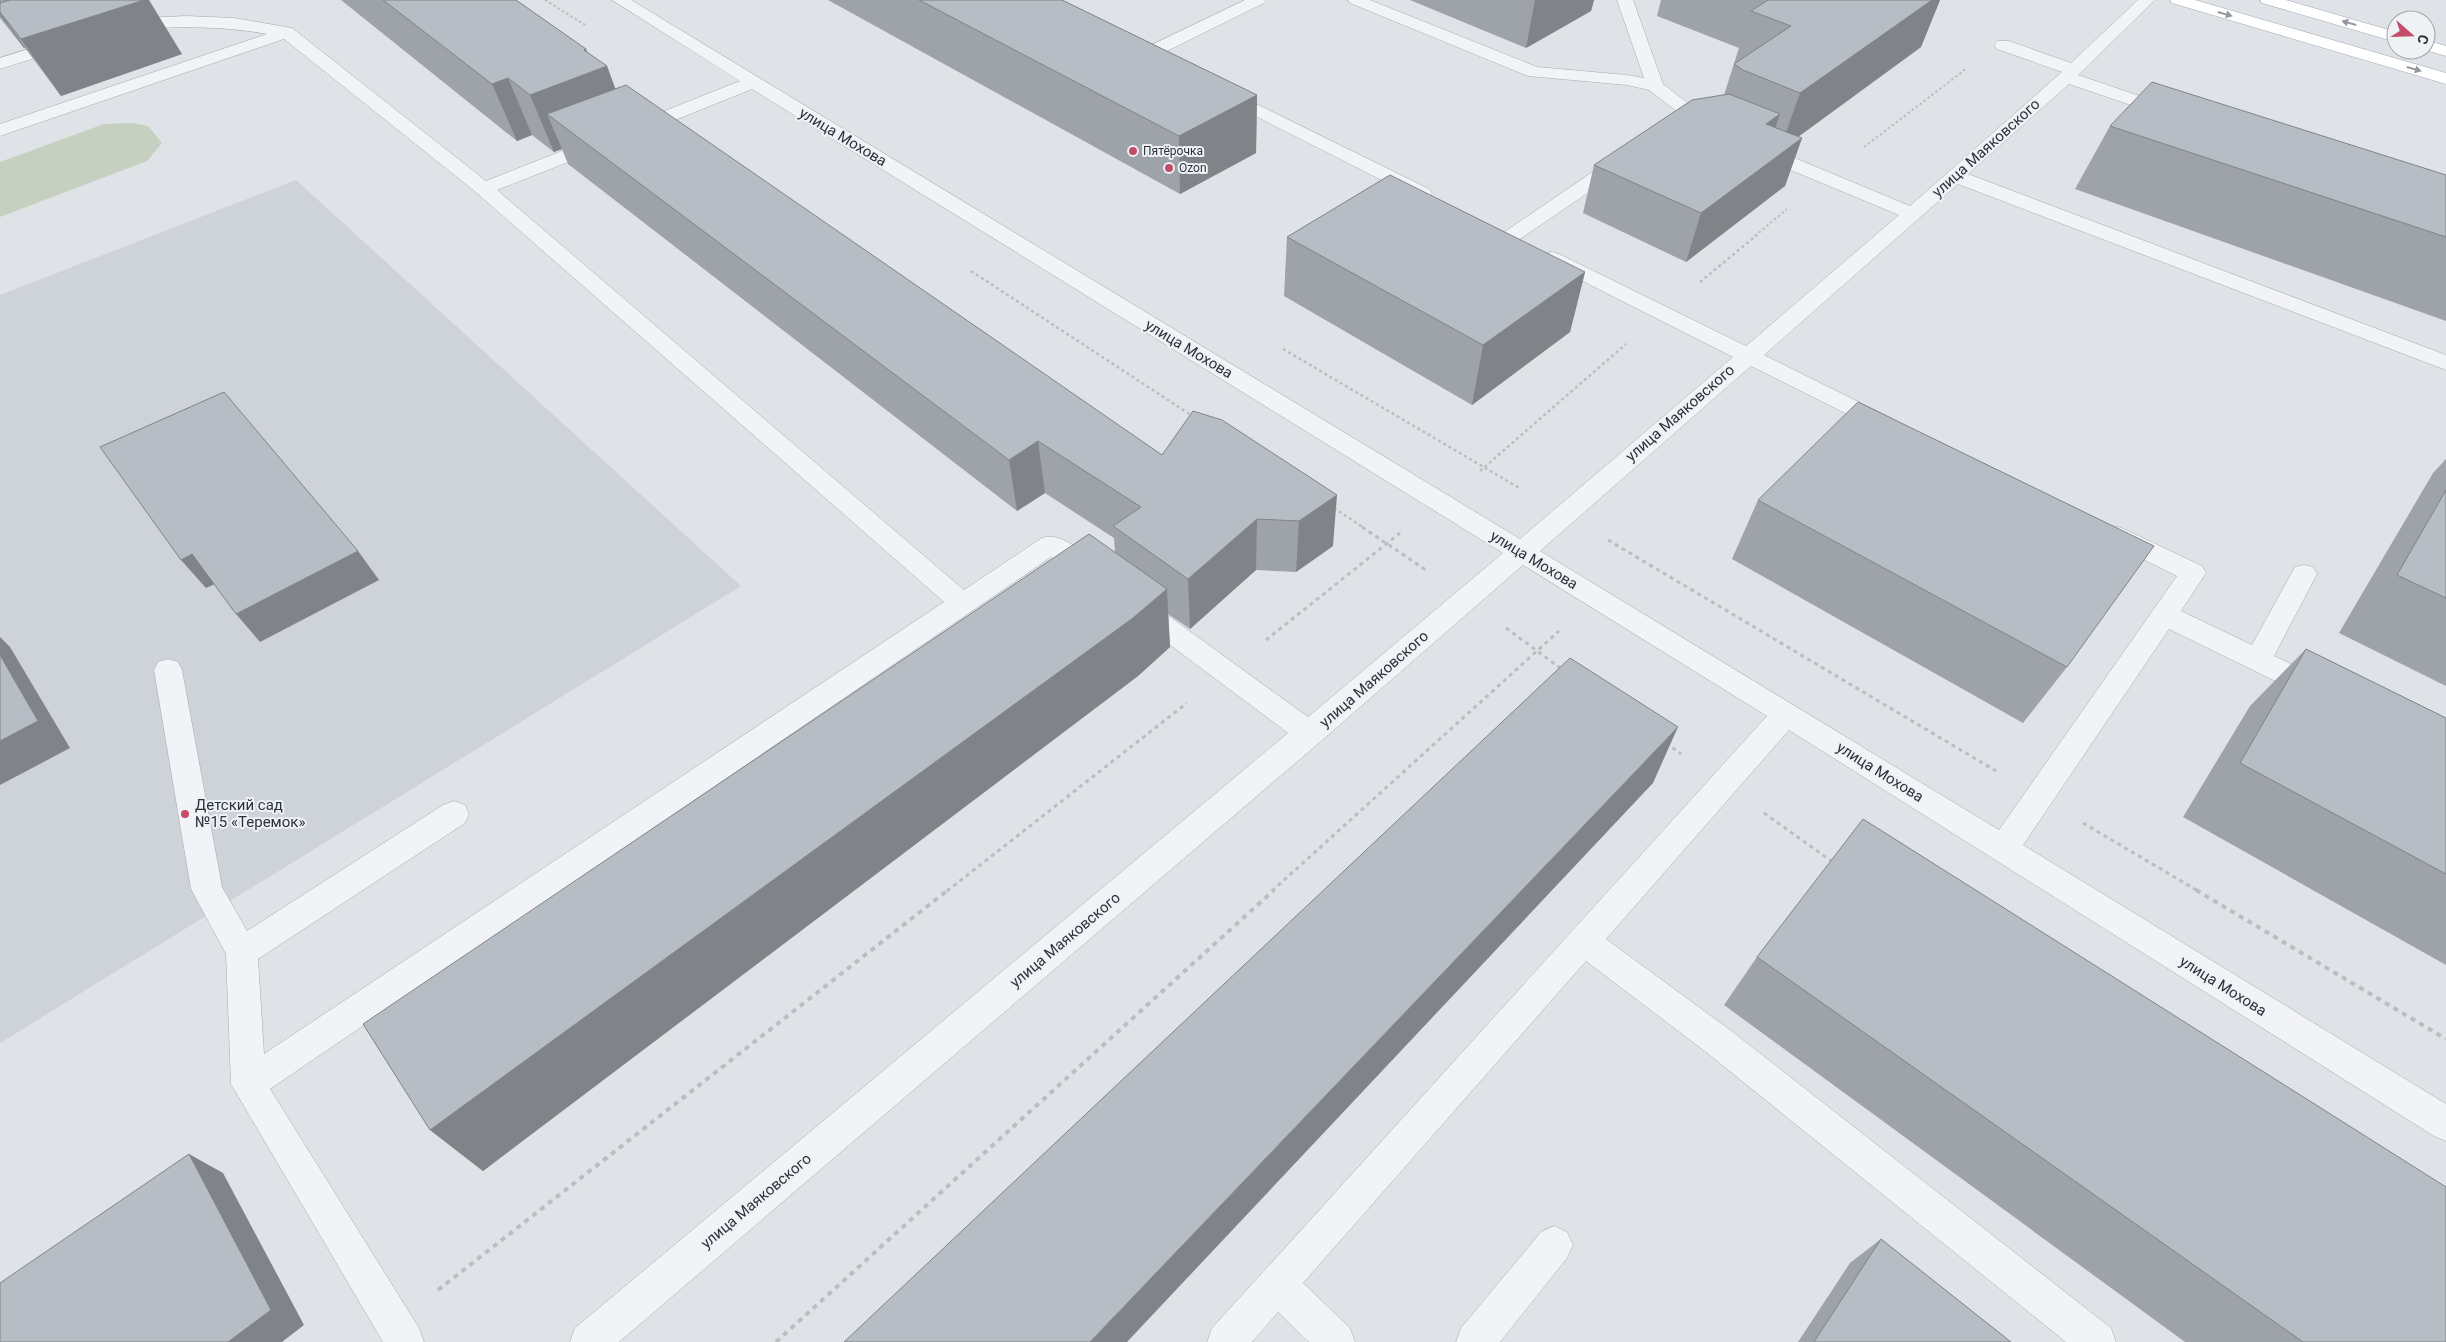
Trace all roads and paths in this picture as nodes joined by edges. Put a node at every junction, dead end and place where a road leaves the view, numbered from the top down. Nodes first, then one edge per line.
1 (620, 0) edge
2 (1258, 0) edge
3 (1356, 0) edge
4 (1625, 0) edge
5 (2147, 0) edge
6 (2178, 0) edge
7 (2268, 0) edge
8 (112, 27) dead end
9 (286, 32) junction
10 (2386, 34) edge
11 (84, 36) edge
12 (1129, 45) edge
13 (2003, 45) dead end
14 (0, 64) edge
15 (1971, 65) dead end
16 (2070, 74) junction
17 (2446, 79) edge
18 (753, 82) junction
19 (1206, 84) edge
20 (1655, 86) junction
21 (2186, 118) edge
22 (0, 130) edge
23 (1690, 138) edge
24 (1744, 144) edge
25 (1637, 151) edge
26 (1955, 176) junction
27 (1825, 178) junction
28 (484, 189) junction
29 (1440, 202) edge
30 (1913, 214) junction
31 (1492, 228) edge
32 (1510, 237) junction
33 (1661, 314) junction
34 (1747, 356) junction
35 (2446, 363) edge
36 (1907, 434) edge
37 (1440, 503) junction
38 (2094, 525) edge
39 (1521, 552) junction
40 (1636, 555) dead end
41 (2304, 574) dead end
42 (1596, 597) junction
43 (962, 603) junction
44 (2164, 615) junction
45 (2258, 660) junction
46 (168, 670) dead end
47 (1226, 672) junction
48 (2339, 699) edge
49 (1786, 714) junction
50 (1310, 734) junction
51 (454, 814) dead end
52 (2003, 849) junction
53 (1584, 941) junction
54 (242, 952) junction
55 (248, 1084) junction
56 (2446, 1124) edge
57 (1554, 1245) dead end
58 (1277, 1284) junction
59 (399, 1333) edge
60 (589, 1342) edge
61 (776, 1342) edge
62 (1226, 1342) edge
63 (1336, 1342) edge
64 (1475, 1342) edge
65 (2097, 1342) edge

1 - 18 street, улица Мохова
2 - 12 street
3 - 20 street
4 - 20 street
5 - 16 street, улица Маяковского
6 -> 17 main road
10 -> 7 main road
8 - 9 street
9 - 22 street
9 - 28 street
11 - 14 street
13 - 16 street
15 - 27 path
16 - 21 street
16 - 26 street, улица Маяковского
18 - 28 street
18 - 37 street, улица Мохова
19 - 29 street
20 - 23 street
24 - 27 street
25 - 32 street
26 - 30 street, улица Маяковского
26 - 35 street
27 - 30 street
27 - 33 path
28 - 43 street
30 - 34 street, улица Маяковского
31 - 32 street
32 - 33 street
33 - 34 street
33 - 37 path
34 - 36 street
34 - 39 street, улица Маяковского
37 - 39 street, улица Мохова
37 - 47 path
38 - 44 street
39 - 42 street, улица Мохова
39 - 50 street, улица Маяковского
40 - 42 path
41 - 45 street
42 - 49 street, улица Мохова
42 - 61 path
43 - 47 street
43 - 55 street
44 - 45 street
44 - 52 street
45 - 48 street
46 - 54 street
47 - 50 street
47 - 59 path
49 - 52 street, улица Мохова
49 - 53 street
50 - 60 street, улица Маяковского
51 - 54 street
52 - 56 street, улица Мохова
53 - 58 street
53 - 65 street
54 - 55 street
55 - 59 street
57 - 64 street
58 - 62 street
58 - 63 street

